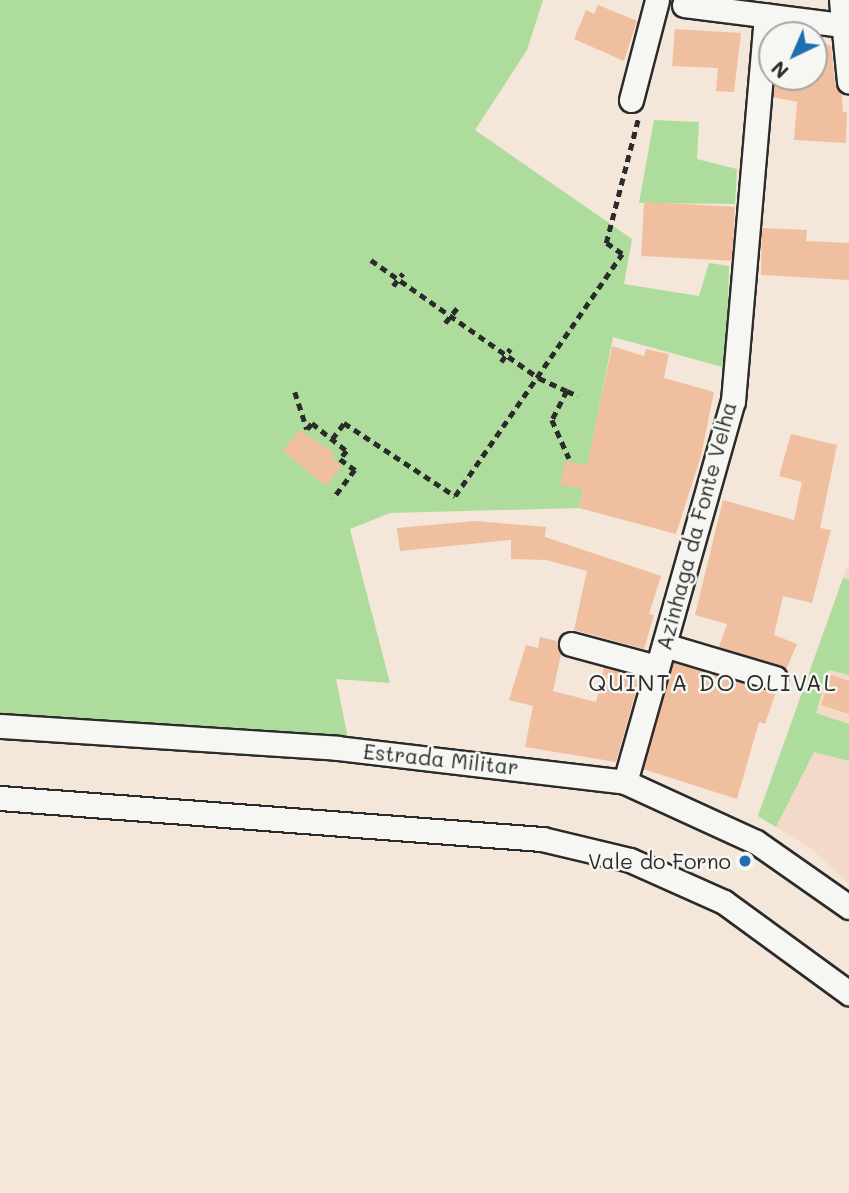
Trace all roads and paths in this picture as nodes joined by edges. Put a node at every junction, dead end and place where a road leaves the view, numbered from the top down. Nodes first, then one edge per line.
1 (657, 0) edge
2 (841, 0) edge
3 (684, 5) dead end
4 (766, 15) junction
5 (843, 25) junction
6 (849, 82) edge
7 (631, 100) joint
8 (371, 260) dead end
9 (403, 273) dead end
10 (398, 279) junction
11 (393, 286) dead end
12 (457, 308) dead end
13 (451, 316) junction
14 (445, 323) dead end
15 (510, 349) dead end
16 (506, 355) junction
17 (501, 362) dead end
18 (539, 378) junction
19 (567, 391) junction
20 (295, 392) dead end
21 (579, 396) dead end
22 (332, 439) junction
23 (569, 458) dead end
24 (333, 499) dead end
25 (571, 644) dead end
26 (664, 645) junction
27 (657, 667) junction
28 (775, 678) dead end
29 (0, 726) edge
30 (625, 782) junction
31 (0, 797) edge
32 (849, 907) edge
33 (849, 993) edge

1 - 7 street
2 - 5 street
3 - 4 street
4 - 5 street
4 - 26 street, Azinhaga da Fonte Velha
5 - 6 street
7 - 18 path
8 - 10 path
9 - 10 path
10 - 11 path
10 - 13 path
12 - 13 path
13 - 14 path
13 - 16 path
15 - 16 path
16 - 17 path
16 - 18 path
18 - 19 path
18 - 22 path
19 - 21 path
19 - 23 path
20 - 22 path
22 - 24 path
25 - 27 street
26 - 27 street, Azinhaga da Fonte Velha
26 - 28 street
27 - 30 street, Azinhaga da Fonte Velha
29 - 30 street, Estrada Militar
30 - 32 street, Estrada Militar
31 - 33 street

